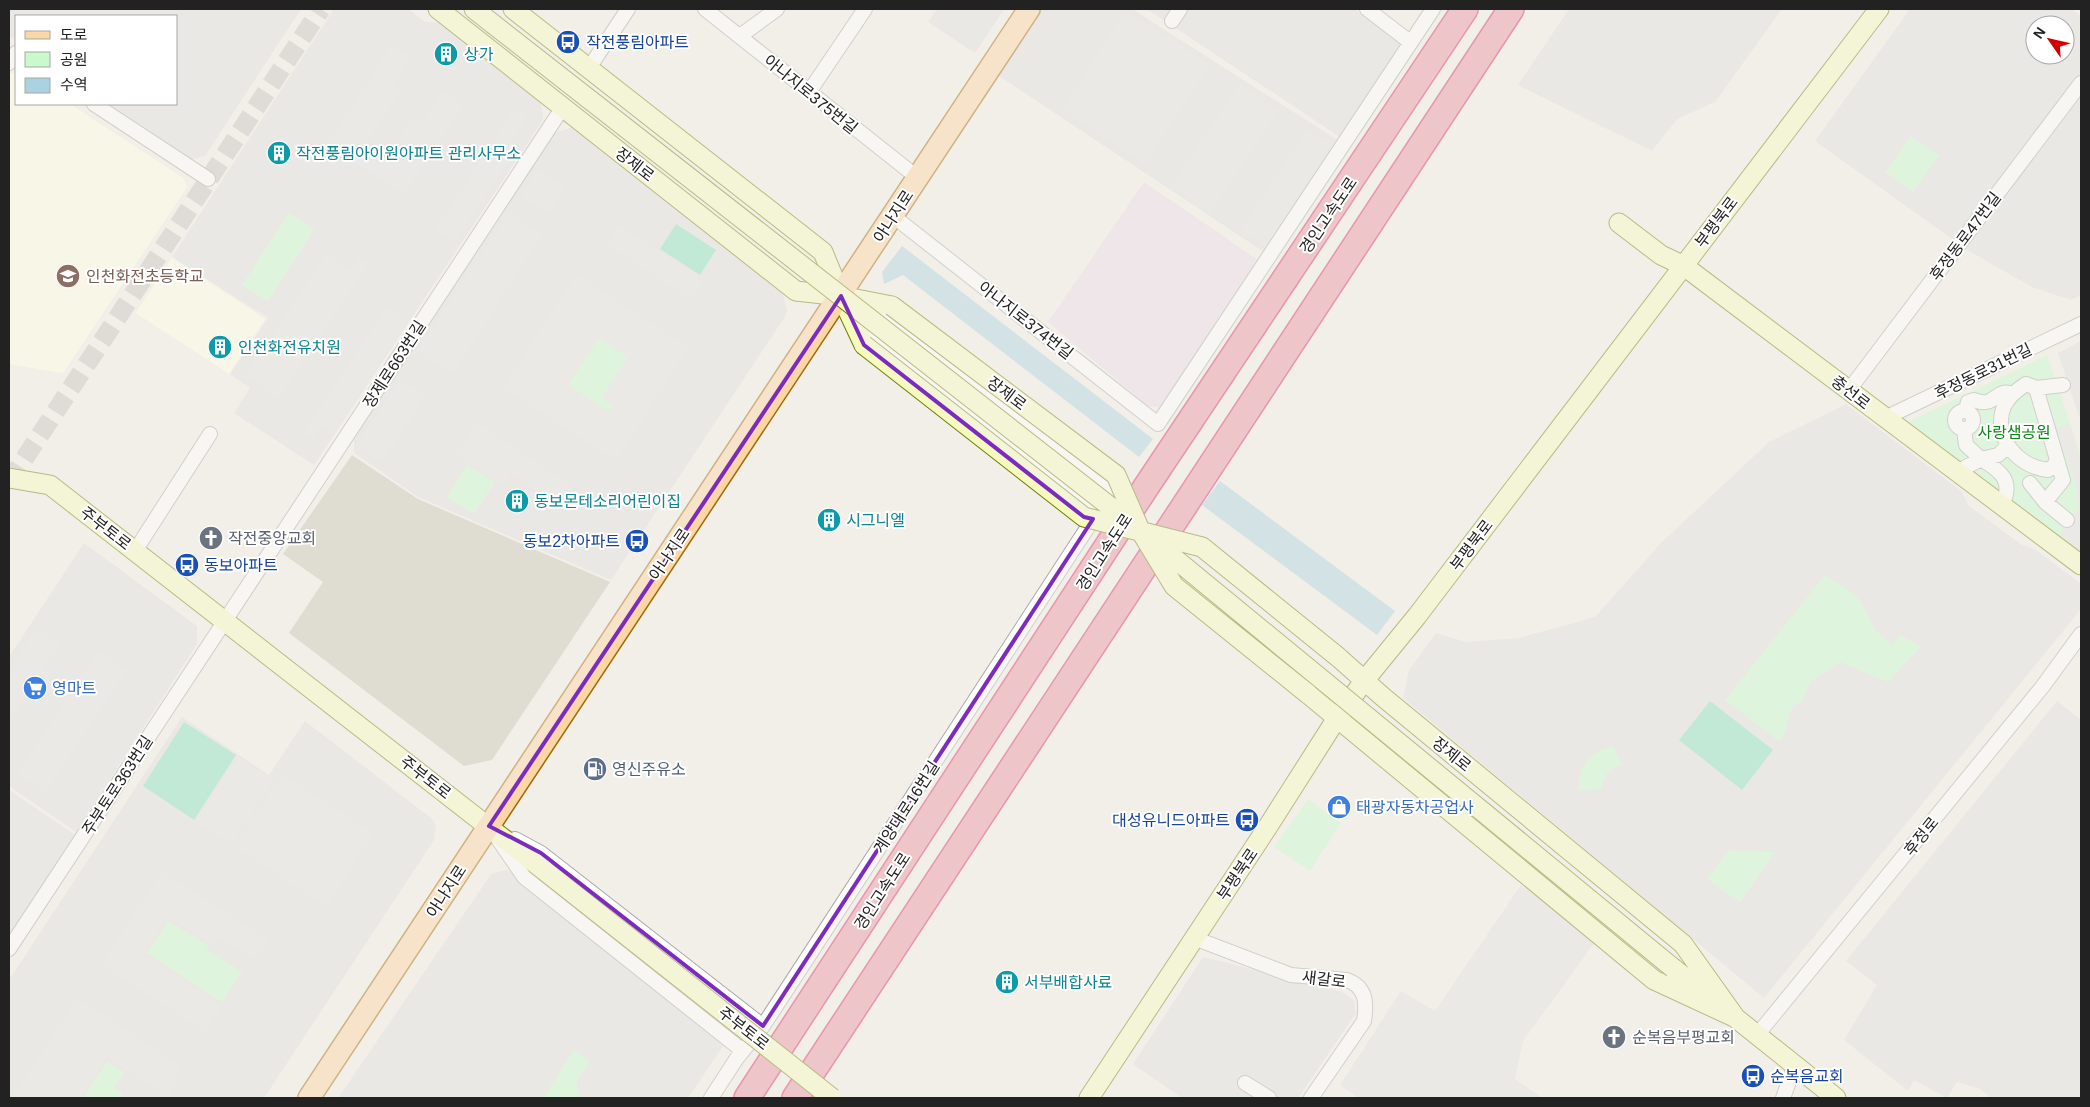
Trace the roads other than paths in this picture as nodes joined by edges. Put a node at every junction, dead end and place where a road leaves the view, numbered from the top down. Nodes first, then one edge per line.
1 (438, 9) edge
2 (474, 9) edge
3 (513, 9) edge
4 (628, 9) edge
5 (705, 9) edge
6 (776, 9) edge
7 (865, 9) edge
8 (1029, 9) edge
9 (1180, 9) edge
10 (1367, 9) edge
11 (1433, 9) edge
12 (1465, 9) edge
13 (1511, 9) edge
14 (1879, 9) edge
15 (1172, 21) dead end
16 (740, 36) junction
17 (1410, 42) junction
18 (589, 68) junction
19 (2081, 83) edge
20 (809, 92) junction
21 (96, 105) edge
22 (563, 107) junction
23 (918, 178) junction
24 (208, 179) dead end
25 (893, 216) junction
26 (1619, 223) dead end
27 (1684, 266) junction
28 (841, 296) junction
29 (2081, 324) edge
30 (2063, 385) dead end
31 (2036, 388) junction
32 (1849, 390) junction
33 (2012, 394) junction
34 (1885, 418) junction
35 (210, 434) dead end
36 (2008, 448) junction
37 (1981, 459) junction
38 (2056, 461) junction
39 (2034, 466) junction
40 (1957, 472) junction
41 (10, 475) edge
42 (2006, 481) junction
43 (2030, 483) junction
44 (2046, 502) junction
45 (2002, 505) junction
46 (1097, 512) junction
47 (2067, 520) dead end
48 (1140, 530) junction
49 (135, 550) junction
50 (2081, 566) edge
51 (225, 621) junction
52 (2081, 634) edge
53 (1364, 680) junction
54 (1337, 718) junction
55 (489, 826) junction
56 (1194, 938) junction
57 (9, 950) edge
58 (739, 1007) junction
59 (1735, 1018) junction
60 (763, 1026) junction
61 (720, 1033) junction
62 (1757, 1035) junction
63 (743, 1051) junction
64 (1795, 1065) junction
65 (1245, 1083) dead end
66 (309, 1098) edge
67 (711, 1098) edge
68 (747, 1098) edge
69 (794, 1098) edge
70 (832, 1098) edge
71 (1088, 1098) edge
72 (1268, 1098) edge
73 (1311, 1098) edge
74 (1783, 1098) edge
75 (1836, 1098) edge

1 - 22 main road, 장제로
2 - 48 main road, 장제로, bridge
3 - 18 main road, 장제로
4 - 18 street
5 - 16 street, 아나지로375번길
6 - 16 street
7 - 20 street
8 - 23 main road, 아나지로
9 - 15 street
10 - 17 street
11 - 17 street
12 - 68 highway, 경인고속도로
13 - 69 highway
14 - 27 main road, 부평북로
16 - 20 street, 아나지로375번길
17 - 25 street, 아나지로374번길
18 - 28 main road, 장제로
19 - 32 street, 후정동로47번길
20 - 23 street, 아나지로375번길
21 - 24 street
22 - 28 main road, 장제로
22 - 51 street, 장제로663번길
23 - 25 main road, 아나지로
25 - 28 main road, 아나지로
26 - 27 main road, 충선로
27 - 32 main road, 충선로
27 - 53 main road, 부평북로
28 - 46 street
28 - 46 street, 계양대로16번길
28 - 48 main road, 장제로, bridge
28 - 48 main road, 장제로, bridge
28 - 55 main road, 아나지로
29 - 34 street, 후정동로31번길
30 - 31 street
31 - 33 street
31 - 38 street
32 - 34 main road, 충선로
33 - 36 street
33 - 37 street
34 - 40 main road, 충선로
35 - 49 street
36 - 37 street
36 - 39 street
37 - 40 street
37 - 42 street
38 - 39 street
38 - 44 street
39 - 43 street
40 - 45 main road, 충선로
41 - 49 main road, 주부토로
42 - 43 street
42 - 45 street
43 - 44 street
44 - 47 street
45 - 50 main road, 충선로
46 - 60 street, 계양대로16번길
48 - 53 main road, 장제로, bridge
48 - 54 main road, 장제로, bridge
48 - 59 main road, 장제로, bridge
49 - 51 main road, 주부토로
51 - 55 main road, 주부토로
51 - 57 street, 주부토로363번길
52 - 62 street, 후정로
53 - 54 main road, 부평북로
53 - 59 main road, 장제로
54 - 56 main road, 부평북로
54 - 59 main road, 장제로
55 - 58 street
55 - 61 street
55 - 66 main road, 아나지로
55 - 70 main road, 주부토로, bridge
56 - 71 main road, 부평북로
56 - 73 street, 새갈로
58 - 60 street
58 - 61 street
59 - 62 main road, 장제로
60 - 63 street, 계양대로16번길
61 - 63 street
62 - 64 main road, 장제로
63 - 67 street, 계양대로16번길
64 - 74 street
64 - 75 main road, 장제로
65 - 72 street

